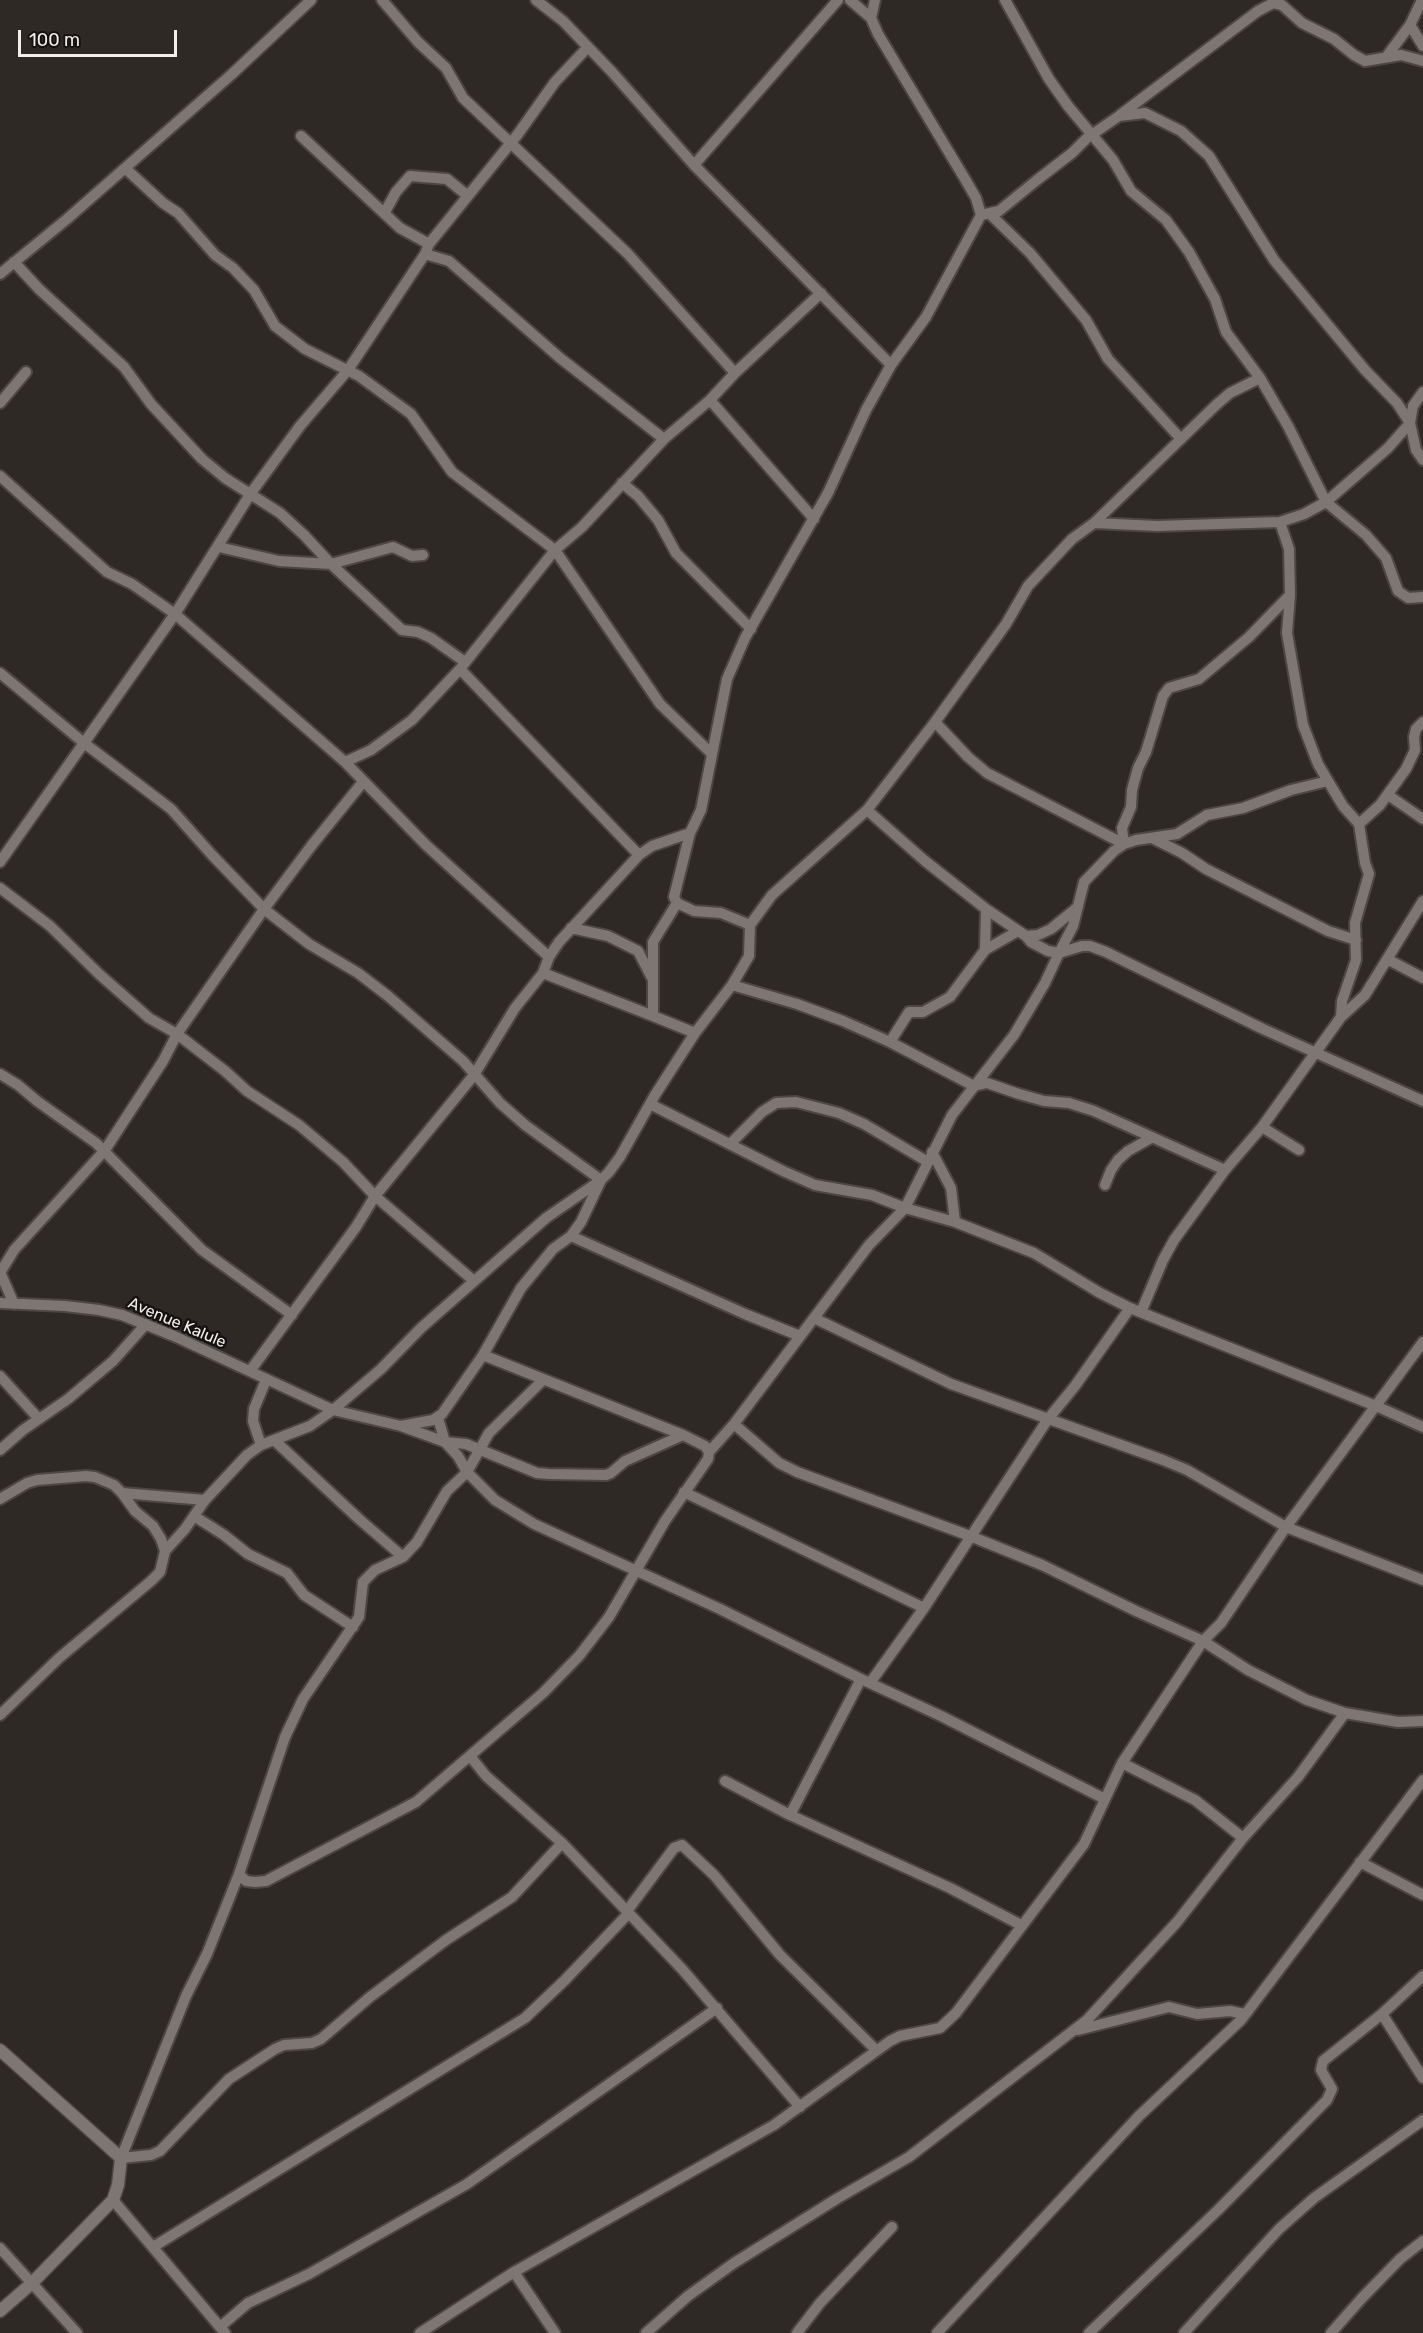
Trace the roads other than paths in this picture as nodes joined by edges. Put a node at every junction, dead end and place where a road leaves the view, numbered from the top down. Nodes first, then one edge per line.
1 (311, 0) edge
2 (382, 0) edge
3 (536, 0) edge
4 (838, 0) edge
5 (850, 0) edge
6 (875, 0) edge
7 (1005, 0) edge
8 (1422, 0) edge
9 (1257, 5) edge
10 (871, 18) junction
11 (1410, 25) junction
12 (588, 46) junction
13 (1423, 46) edge
14 (1387, 56) junction
15 (1423, 61) edge
16 (1119, 116) junction
17 (1092, 135) junction
18 (301, 136) dead end
19 (511, 144) junction
20 (694, 165) junction
21 (125, 168) junction
22 (468, 196) junction
23 (385, 212) junction
24 (986, 215) junction
25 (427, 249) junction
26 (14, 262) junction
27 (0, 274) edge
28 (821, 293) junction
29 (891, 365) junction
30 (348, 370) junction
31 (26, 372) dead end
32 (735, 373) junction
33 (1260, 378) junction
34 (1423, 392) edge
35 (710, 400) junction
36 (0, 403) edge
37 (1410, 423) junction
38 (664, 439) junction
39 (1181, 439) junction
40 (1423, 460) edge
41 (0, 476) edge
42 (622, 483) junction
43 (251, 493) junction
44 (1326, 502) junction
45 (814, 519) junction
46 (1280, 522) junction
47 (1094, 523) junction
48 (219, 547) junction
49 (555, 550) junction
50 (423, 555) dead end
51 (331, 564) junction
52 (1290, 595) junction
53 (1423, 597) edge
54 (175, 614) junction
55 (751, 628) junction
56 (463, 665) junction
57 (2, 678) edge
58 (935, 722) junction
59 (1423, 722) edge
60 (84, 743) junction
61 (712, 754) junction
62 (345, 762) junction
63 (1328, 781) junction
64 (363, 782) junction
65 (1388, 795) junction
66 (867, 810) junction
67 (1423, 819) edge
68 (1359, 824) junction
69 (690, 833) junction
70 (1154, 839) junction
71 (1124, 844) junction
72 (639, 855) junction
73 (0, 862) edge
74 (0, 888) edge
75 (1423, 901) edge
76 (677, 903) junction
77 (1078, 907) junction
78 (264, 909) junction
79 (986, 909) junction
80 (750, 925) junction
81 (1073, 926) junction
82 (571, 928) junction
83 (1022, 934) junction
84 (1356, 940) junction
85 (653, 942) junction
86 (1082, 946) junction
87 (985, 950) junction
88 (638, 951) junction
89 (1059, 953) junction
90 (549, 957) junction
91 (1387, 959) junction
92 (543, 973) junction
93 (1423, 978) edge
94 (653, 980) junction
95 (732, 985) junction
96 (653, 1016) junction
97 (1341, 1017) junction
98 (695, 1033) junction
99 (177, 1034) junction
100 (890, 1042) junction
101 (1315, 1053) junction
102 (0, 1074) edge
103 (474, 1075) junction
104 (974, 1086) junction
105 (1423, 1101) edge
106 (650, 1104) junction
107 (1262, 1127) junction
108 (1151, 1138) junction
109 (730, 1144) junction
110 (105, 1150) junction
111 (1299, 1150) dead end
112 (930, 1157) junction
113 (1225, 1170) junction
114 (601, 1180) junction
115 (1105, 1185) dead end
116 (375, 1196) junction
117 (905, 1208) junction
118 (955, 1222) junction
119 (571, 1236) junction
120 (0, 1272) edge
121 (474, 1281) junction
122 (0, 1303) edge
123 (14, 1304) junction
124 (1130, 1308) junction
125 (1141, 1312) junction
126 (292, 1315) junction
127 (814, 1318) junction
128 (146, 1324) junction
129 (800, 1336) junction
130 (1423, 1342) edge
131 (483, 1355) junction
132 (250, 1371) junction
133 (0, 1376) edge
134 (266, 1380) junction
135 (543, 1380) junction
136 (1376, 1406) junction
137 (333, 1410) junction
138 (438, 1418) junction
139 (39, 1419) junction
140 (1048, 1419) junction
141 (734, 1424) junction
142 (401, 1426) junction
143 (1423, 1427) edge
144 (682, 1435) junction
145 (274, 1440) junction
146 (445, 1442) junction
147 (261, 1445) junction
148 (479, 1448) junction
149 (0, 1450) edge
150 (709, 1452) junction
151 (467, 1472) junction
152 (684, 1492) junction
153 (122, 1493) junction
154 (0, 1499) edge
155 (205, 1500) junction
156 (194, 1516) junction
157 (1286, 1527) junction
158 (970, 1536) junction
159 (165, 1551) junction
160 (403, 1557) junction
161 (638, 1570) junction
162 (1423, 1580) edge
163 (924, 1608) junction
164 (353, 1627) junction
165 (1203, 1641) junction
166 (866, 1681) junction
167 (1345, 1713) junction
168 (0, 1715) edge
169 (1423, 1721) edge
170 (470, 1756) junction
171 (1122, 1763) junction
172 (1423, 1780) edge
173 (725, 1781) dead end
174 (1105, 1798) junction
175 (790, 1815) junction
176 (1243, 1838) junction
177 (562, 1844) junction
178 (1360, 1862) junction
179 (239, 1874) junction
180 (1423, 1895) edge
181 (628, 1912) junction
182 (1021, 1925) junction
183 (1423, 1976) edge
184 (717, 2008) junction
185 (1244, 2014) junction
186 (1382, 2014) junction
187 (1072, 2032) junction
188 (0, 2050) edge
189 (876, 2050) junction
190 (1423, 2078) edge
191 (800, 2108) junction
192 (1423, 2120) edge
193 (121, 2158) junction
194 (113, 2200) junction
195 (892, 2227) dead end
196 (1423, 2241) edge
197 (153, 2247) junction
198 (0, 2248) edge
199 (514, 2272) junction
200 (31, 2284) junction
201 (0, 2311) edge
202 (223, 2330) edge
203 (799, 2332) edge
204 (76, 2333) edge
205 (420, 2333) edge
206 (555, 2333) edge
207 (646, 2333) edge
208 (937, 2333) edge
209 (1089, 2333) edge
210 (1184, 2333) edge
211 (1331, 2333) edge

1 - 21 street
2 - 19 street
3 - 12 street
4 - 20 street
5 - 10 street
6 - 10 street
7 - 17 street
8 - 11 street
9 - 14 street
9 - 16 street
10 - 24 street
11 - 13 street
11 - 14 street
12 - 19 street
12 - 20 street
14 - 15 street
16 - 17 street
16 - 37 street
17 - 24 street
17 - 33 street
18 - 23 street
19 - 22 street
19 - 32 street
20 - 28 street
21 - 26 street
21 - 30 street
22 - 23 street
22 - 25 street
23 - 25 street
24 - 29 street
24 - 39 street
25 - 30 street
25 - 38 street
26 - 27 street
26 - 43 street
28 - 29 street
28 - 32 street
29 - 45 street
30 - 43 street
30 - 49 street
31 - 36 street
32 - 35 street
33 - 39 street
33 - 44 street
34 - 37 street
35 - 38 street
35 - 45 street
37 - 40 street
37 - 44 street
38 - 42 street
39 - 47 street
41 - 54 street
42 - 49 street
42 - 55 street
43 - 48 street
43 - 51 street
44 - 46 street
44 - 53 street
45 - 55 street
46 - 47 street
46 - 52 street
47 - 58 street
48 - 51 street
48 - 54 street
49 - 56 street
49 - 61 street
50 - 51 street
51 - 56 street
52 - 63 street
52 - 71 street
54 - 60 street
54 - 62 street
55 - 61 street
56 - 62 street
56 - 72 street
57 - 60 street
58 - 66 street
58 - 71 street
59 - 65 street
60 - 73 street
60 - 78 street
61 - 69 street
62 - 64 street
63 - 68 street
63 - 70 street
64 - 78 street
64 - 90 street
65 - 67 street
65 - 68 street
66 - 79 street
66 - 80 street
68 - 84 street
69 - 72 street
69 - 76 street
70 - 71 street
70 - 84 street
71 - 77 street
72 - 82 street
74 - 99 street
75 - 91 street
76 - 80 street
76 - 85 street
77 - 81 street
77 - 83 street
78 - 99 street
78 - 103 street
79 - 83 street
79 - 87 street
80 - 95 street
81 - 86 street
81 - 89 street
82 - 88 street
82 - 90 street
83 - 87 street
83 - 89 street
84 - 97 street
85 - 88 street
85 - 94 street
86 - 89 street
86 - 101 street
87 - 100 street
88 - 94 street
89 - 104 street
90 - 92 street
91 - 93 street
91 - 97 street
92 - 96 street
92 - 103 street
94 - 96 street
95 - 98 street
95 - 100 street
96 - 98 street
97 - 101 street
98 - 106 street
99 - 110 street
99 - 116 street
100 - 104 street
101 - 105 street
101 - 107 street
102 - 110 street
103 - 114 street
103 - 116 street
104 - 108 street
104 - 112 street
106 - 109 street
106 - 114 street
107 - 111 street
107 - 113 street
108 - 113 street
108 - 115 street
109 - 112 street
109 - 117 street
110 - 120 street
110 - 126 street
112 - 117 street
112 - 118 street
113 - 125 street
114 - 119 street
114 - 121 street
116 - 121 street
116 - 126 street
117 - 118 street
117 - 127 street
118 - 124 street
119 - 129 street
119 - 131 street
120 - 123 street
121 - 137 street
122 - 123 street, Avenue Kalule
123 - 128 street, Avenue Kalule
124 - 125 street
124 - 140 street
125 - 136 street
126 - 132 street
127 - 129 street
127 - 140 street
128 - 132 street, Avenue Kalule
128 - 139 street
129 - 141 street
130 - 136 street
131 - 135 street
131 - 138 street
132 - 134 street, Avenue Kalule
133 - 139 street
134 - 137 street, Avenue Kalule
134 - 147 street
135 - 144 street
135 - 148 street
136 - 143 street
136 - 157 street
137 - 142 street, Avenue Kalule
137 - 145 street
138 - 142 street
138 - 146 street
139 - 149 street
140 - 157 street
140 - 158 street
141 - 150 street
141 - 158 street
142 - 146 street, Avenue Kalule
144 - 148 street, Avenue Kalule
144 - 150 street
145 - 147 street
145 - 160 street
146 - 148 street, Avenue Kalule
146 - 151 street
147 - 155 street
148 - 151 street
150 - 152 street
151 - 160 street
151 - 161 street
152 - 161 street
152 - 163 street
153 - 154 street
153 - 155 street
153 - 159 street
155 - 156 street
156 - 159 street
156 - 164 street
157 - 162 street
157 - 165 street
158 - 163 street
158 - 165 street
159 - 168 street
160 - 164 street
161 - 166 street
161 - 170 street
163 - 166 street
164 - 179 street
165 - 167 street
165 - 171 street
166 - 174 street
166 - 175 street
167 - 169 street
167 - 176 street
170 - 177 street
170 - 179 street
171 - 174 street
171 - 176 street
172 - 178 street
173 - 175 street
174 - 182 street
175 - 182 street
176 - 187 street
177 - 181 street
177 - 193 street
178 - 180 street
178 - 185 street
179 - 193 street
181 - 184 street
181 - 189 street
181 - 197 street
182 - 189 street
183 - 186 street
184 - 191 street
184 - 202 street
185 - 187 street
185 - 208 street
186 - 190 street
186 - 209 street
187 - 207 street
188 - 193 street
189 - 191 street
191 - 199 street
192 - 210 street
193 - 194 street
194 - 197 street
194 - 200 street
195 - 203 street
196 - 211 street
197 - 202 street
198 - 200 street
199 - 205 street
199 - 206 street
200 - 201 street
200 - 204 street

